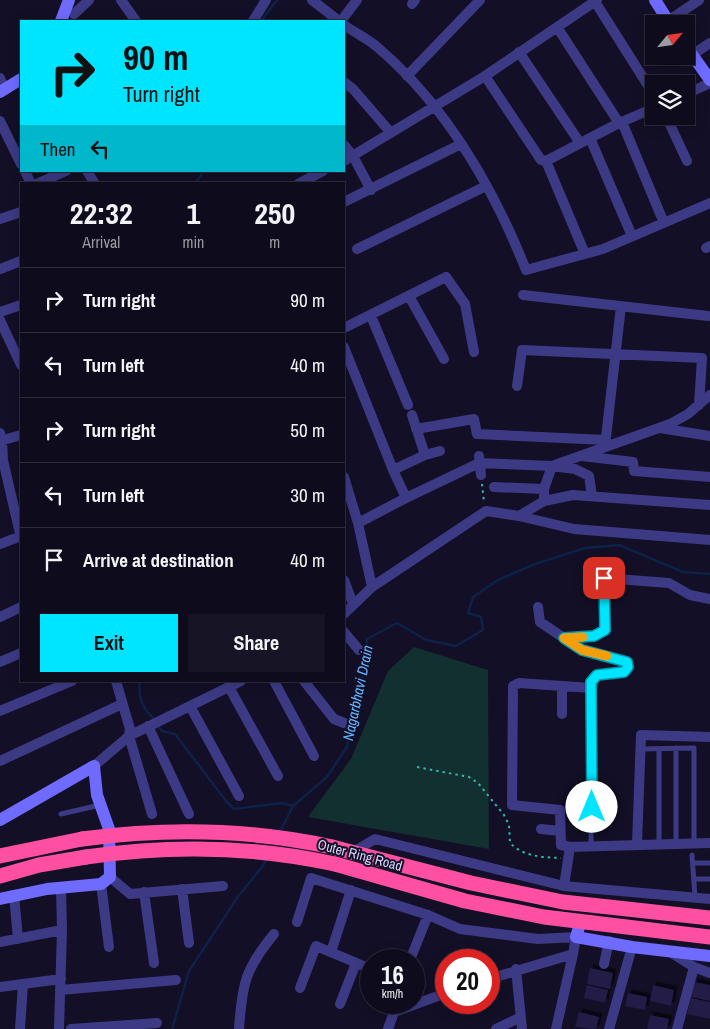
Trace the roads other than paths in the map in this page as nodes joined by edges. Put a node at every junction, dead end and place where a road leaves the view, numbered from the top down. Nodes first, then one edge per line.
1 (89, 0) edge
2 (121, 0) edge
3 (266, 0) edge
4 (312, 0) edge
5 (357, 0) edge
6 (480, 0) edge
7 (595, 0) edge
8 (655, 0) edge
9 (699, 0) edge
10 (72, 11) edge
11 (665, 15) edge
12 (679, 15) edge
13 (62, 20) edge
14 (135, 20) edge
15 (254, 20) edge
16 (339, 20) edge
17 (341, 20) edge
18 (345, 26) edge
19 (557, 27) junction
20 (710, 43) edge
21 (695, 49) edge
22 (520, 52) junction
23 (695, 60) edge
24 (407, 76) junction
25 (484, 76) junction
26 (20, 79) edge
27 (645, 81) edge
28 (710, 82) edge
29 (345, 83) edge
30 (2, 87) edge
31 (695, 90) edge
32 (432, 106) junction
33 (645, 112) edge
34 (0, 121) edge
35 (621, 122) junction
36 (670, 125) edge
37 (391, 133) junction
38 (590, 138) junction
39 (580, 143) junction
40 (461, 144) junction
41 (345, 146) edge
42 (354, 156) junction
43 (345, 160) edge
44 (546, 161) junction
45 (687, 161) dead end
46 (20, 162) edge
47 (64, 172) edge
48 (321, 172) edge
49 (41, 182) edge
50 (302, 182) edge
51 (486, 186) junction
52 (371, 190) junction
53 (345, 202) edge
54 (710, 203) edge
55 (20, 212) edge
56 (0, 219) edge
57 (664, 222) junction
58 (632, 236) junction
59 (357, 249) dead end
60 (585, 254) junction
61 (20, 261) edge
62 (0, 269) edge
63 (523, 295) dead end
64 (408, 296) junction
65 (20, 305) edge
66 (621, 306) junction
67 (0, 312) edge
68 (371, 316) junction
69 (708, 316) dead end
70 (0, 320) edge
71 (345, 328) edge
72 (345, 350) edge
73 (474, 352) dead end
74 (616, 353) junction
75 (444, 359) dead end
76 (20, 363) edge
77 (516, 386) dead end
78 (710, 395) edge
79 (699, 405) junction
80 (659, 428) junction
81 (416, 429) junction
82 (20, 435) edge
83 (710, 436) edge
84 (1, 438) edge
85 (605, 443) junction
86 (440, 452) dead end
87 (425, 455) junction
88 (579, 456) junction
89 (479, 459) junction
90 (552, 466) junction
91 (393, 470) junction
92 (3, 475) edge
93 (480, 475) road end
94 (710, 476) edge
95 (345, 481) edge
96 (494, 488) dead end
97 (544, 489) junction
98 (592, 496) junction
99 (406, 498) junction
100 (544, 501) junction
101 (710, 504) edge
102 (518, 516) junction
103 (358, 523) junction
104 (20, 534) edge
105 (20, 537) edge
106 (710, 540) edge
107 (0, 544) edge
108 (605, 563) dead end
109 (604, 578) junction
110 (345, 583) edge
111 (372, 587) junction
112 (710, 599) edge
113 (353, 604) junction
114 (20, 607) edge
115 (538, 607) dead end
116 (345, 613) edge
117 (0, 617) edge
118 (345, 633) edge
119 (564, 638) junction
120 (359, 650) dead end
121 (20, 653) edge
122 (0, 662) edge
123 (69, 682) edge
124 (116, 682) edge
125 (239, 682) edge
126 (275, 682) edge
127 (305, 682) edge
128 (562, 686) junction
129 (229, 687) junction
130 (592, 690) junction
131 (122, 704) junction
132 (190, 706) junction
133 (0, 711) edge
134 (562, 714) dead end
135 (344, 723) dead end
136 (148, 726) junction
137 (129, 736) junction
138 (710, 737) edge
139 (676, 748) junction
140 (640, 749) junction
141 (659, 749) junction
142 (314, 756) dead end
143 (0, 762) edge
144 (94, 766) junction
145 (278, 776) dead end
146 (239, 796) dead end
147 (100, 805) junction
148 (61, 814) dead end
149 (152, 814) dead end
150 (189, 814) dead end
151 (0, 820) edge
152 (542, 829) dead end
153 (560, 831) junction
154 (694, 843) junction
155 (710, 843) edge
156 (637, 844) junction
157 (659, 844) junction
158 (676, 844) junction
159 (591, 845) junction
160 (570, 847) junction
161 (353, 852) junction
162 (1, 854) edge
163 (692, 855) dead end
164 (710, 863) edge
165 (693, 864) junction
166 (0, 876) edge
167 (694, 879) junction
168 (710, 879) edge
169 (106, 881) junction
170 (223, 886) dead end
171 (564, 886) junction
172 (61, 888) junction
173 (182, 889) junction
174 (351, 890) junction
175 (144, 892) junction
176 (14, 895) junction
177 (695, 897) junction
178 (710, 898) edge
179 (0, 899) edge
180 (428, 915) junction
181 (710, 918) edge
182 (297, 922) dead end
183 (581, 922) junction
184 (62, 930) junction
185 (274, 934) dead end
186 (710, 936) edge
187 (576, 937) junction
188 (18, 939) junction
189 (608, 941) junction
190 (0, 942) edge
191 (189, 943) dead end
192 (109, 947) dead end
193 (632, 947) junction
194 (414, 949) edge
195 (331, 952) junction
196 (669, 952) junction
197 (573, 954) junction
198 (710, 956) edge
199 (154, 963) dead end
200 (356, 963) junction
201 (604, 964) dead end
202 (360, 965) edge
203 (694, 967) junction
204 (516, 969) junction
205 (710, 973) edge
206 (500, 975) edge
207 (61, 979) junction
208 (176, 980) dead end
209 (23, 984) junction
210 (0, 987) edge
211 (300, 988) dead end
212 (60, 990) junction
213 (340, 1004) dead end
214 (393, 1014) edge
215 (519, 1018) junction
216 (158, 1023) dead end
217 (20, 1029) edge
218 (60, 1029) edge
219 (70, 1029) edge
220 (239, 1029) edge
221 (388, 1029) edge
222 (496, 1029) edge
223 (522, 1029) edge
224 (556, 1029) edge
225 (609, 1029) edge
226 (677, 1029) edge

1 - 10 street
2 - 14 street
3 - 15 street
4 - 16 street
5 - 17 street
6 - 24 street
7 - 19 street
7 - 27 street
8 - 11 street
9 - 12 street
10 - 13 street
18 - 24 street
19 - 22 street
19 - 35 street
20 - 21 street
22 - 25 street
22 - 39 street
23 - 28 street
24 - 32 street
25 - 32 street
25 - 44 street
26 - 30 street
28 - 31 street
29 - 37 street
32 - 37 street
32 - 40 street
33 - 35 street
34 - 46 street
35 - 38 street
35 - 57 street
36 - 45 street
37 - 42 street
38 - 39 street
38 - 58 street
39 - 44 street
40 - 51 street
40 - 52 street
41 - 42 street
42 - 43 street
42 - 52 street
44 - 60 street
47 - 49 street
48 - 50 street
51 - 59 street
51 - 60 street
52 - 53 street
54 - 57 street
55 - 56 street
57 - 58 street
58 - 60 street
61 - 62 street
63 - 66 street
64 - 68 street
64 - 73 street
64 - 75 street
65 - 67 street
66 - 69 street
66 - 74 street
68 - 71 street
68 - 81 street
70 - 76 street
72 - 91 street
74 - 77 street
74 - 79 street
74 - 85 street
78 - 79 street
79 - 80 street
80 - 83 street
80 - 85 street
81 - 85 street
81 - 87 street
82 - 84 street
84 - 92 street
85 - 88 street
86 - 87 street
87 - 91 street
88 - 90 street
88 - 94 street
89 - 90 street
89 - 93 street
89 - 99 street
90 - 97 street
90 - 98 street
91 - 99 street
92 - 104 street
95 - 103 street
96 - 97 street
97 - 100 street
98 - 100 street
98 - 101 street
99 - 103 street
100 - 102 street
102 - 106 street
102 - 111 street
103 - 111 street
105 - 107 street
108 - 109 street
109 - 112 street
109 - 119 street
110 - 113 street
111 - 113 street
113 - 116 street
114 - 117 street
115 - 119 street
118 - 120 street
119 - 130 street
121 - 122 street
123 - 133 street
124 - 131 street
125 - 129 street
126 - 142 street
127 - 135 street
128 - 130 street
128 - 134 street
128 - 153 street
129 - 132 street
129 - 145 street
130 - 159 lane
131 - 137 street
131 - 143 street
132 - 136 street
132 - 146 street
136 - 137 street
136 - 150 street
137 - 144 street
137 - 149 street
138 - 140 street
139 - 141 lane
139 - 154 lane
139 - 158 lane
140 - 141 lane
140 - 156 street
141 - 157 lane
144 - 147 street
144 - 151 street
147 - 148 lane
147 - 169 street
152 - 153 street
153 - 160 street
154 - 155 street
154 - 158 street
156 - 157 street
156 - 159 street
157 - 158 street
159 - 160 street
160 - 171 street
161 - 162 highway, Outer Ring Road, bridge
161 - 171 street
161 - 181 highway, Outer Ring Road
163 - 165 lane
164 - 165 lane
165 - 167 lane
166 - 183 highway, Outer Ring Road, bridge
167 - 168 lane
167 - 177 lane
169 - 172 street
169 - 175 street
169 - 192 street
170 - 173 street
171 - 177 street
172 - 176 street
172 - 184 street
173 - 175 street
173 - 191 street
174 - 180 street
174 - 182 street
174 - 195 street
175 - 199 street
176 - 179 street
176 - 188 street
177 - 178 street
180 - 187 street
180 - 194 street
183 - 186 highway, Outer Ring Road
183 - 187 street
184 - 188 street
184 - 207 street
185 - 220 street
187 - 189 street
187 - 197 street
188 - 190 street
189 - 193 street
189 - 201 street
193 - 196 street
193 - 225 street
195 - 200 street
195 - 211 street
196 - 198 street
196 - 203 street
197 - 204 street
197 - 224 street
200 - 202 street
200 - 213 street
203 - 205 street
203 - 226 street
204 - 206 street
204 - 215 street
207 - 209 street
207 - 212 street
208 - 212 street
209 - 210 street
209 - 217 street
212 - 218 street
214 - 221 street
215 - 222 street
215 - 223 street
216 - 219 street

